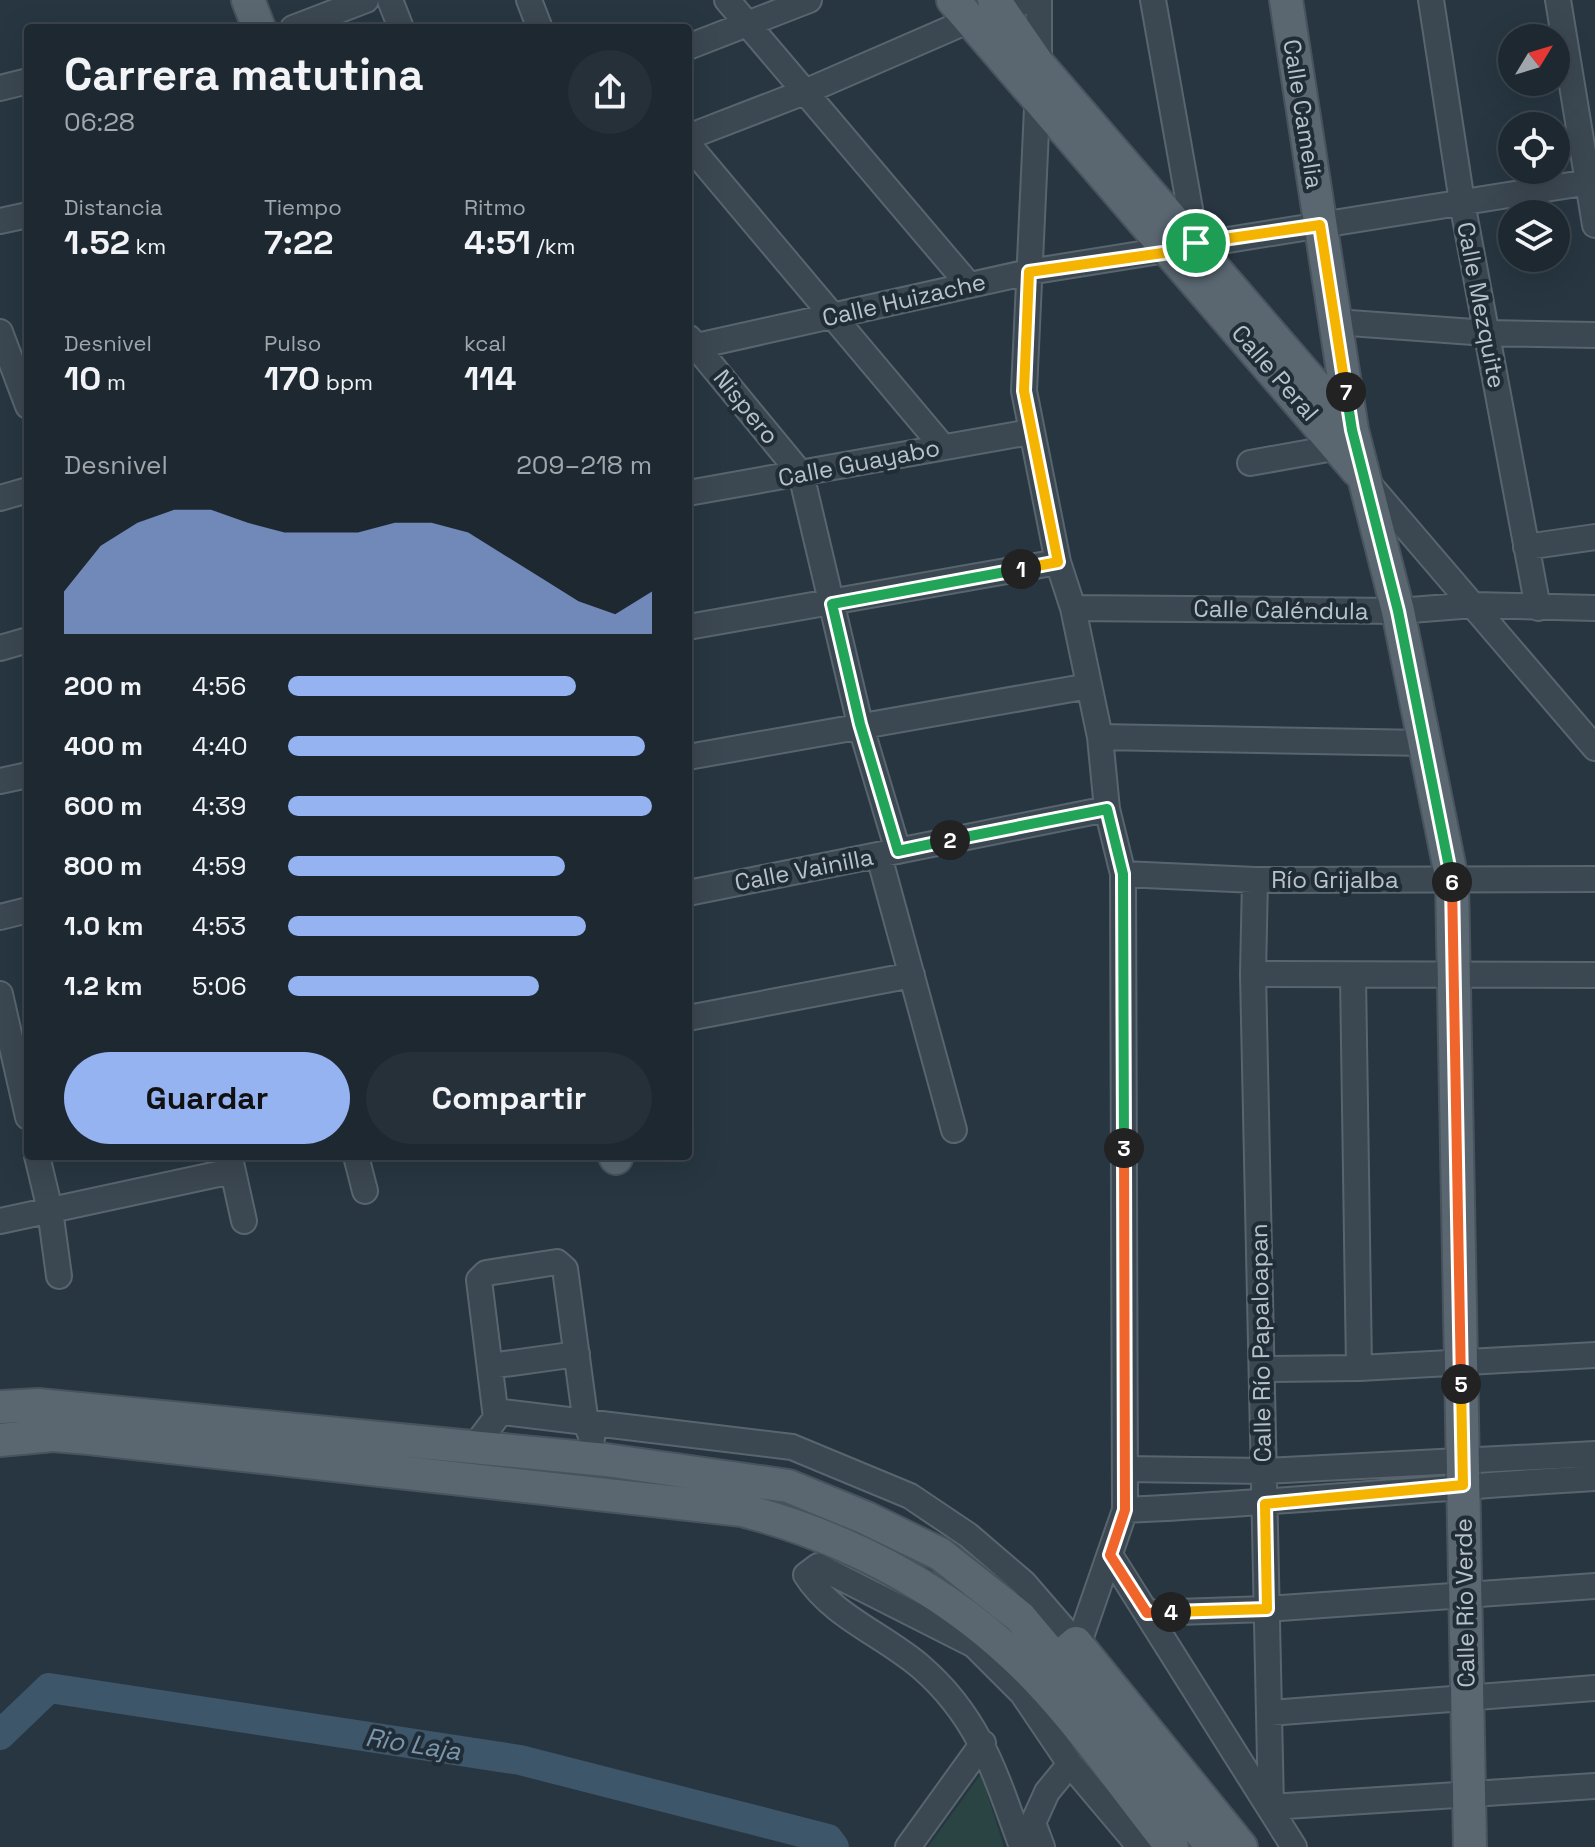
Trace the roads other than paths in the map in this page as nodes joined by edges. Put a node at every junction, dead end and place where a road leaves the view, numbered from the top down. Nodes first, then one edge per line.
1 (366, 0) edge
2 (390, 0) edge
3 (529, 0) edge
4 (727, 0) edge
5 (809, 0) edge
6 (1036, 0) edge
7 (1153, 0) edge
8 (1286, 0) edge
9 (1431, 0) edge
10 (1558, 0) edge
11 (980, 7) edge
12 (303, 24) edge
13 (399, 24) edge
14 (538, 24) edge
15 (748, 24) junction
16 (692, 45) edge
17 (1039, 65) junction
18 (24, 82) edge
19 (0, 88) edge
20 (807, 91) junction
21 (1037, 101) junction
22 (692, 135) edge
23 (692, 149) edge
24 (1591, 182) edge
25 (1462, 202) junction
26 (24, 216) edge
27 (0, 221) edge
28 (1320, 225) junction
29 (1595, 225) edge
30 (1183, 248) junction
31 (1029, 272) junction
32 (969, 285) junction
33 (830, 316) junction
34 (1336, 322) junction
35 (0, 332) edge
36 (1487, 333) junction
37 (1595, 335) edge
38 (692, 344) edge
39 (692, 345) edge
40 (13, 357) edge
41 (24, 393) edge
42 (1030, 432) junction
43 (1346, 439) junction
44 (943, 447) junction
45 (1250, 463) dead end
46 (801, 474) junction
47 (1367, 481) junction
48 (24, 491) edge
49 (692, 492) edge
50 (0, 498) edge
51 (1595, 537) edge
52 (1526, 547) junction
53 (1058, 562) junction
54 (832, 604) junction
55 (1474, 605) junction
56 (1073, 608) junction
57 (1538, 608) junction
58 (1595, 608) edge
59 (1398, 611) junction
60 (692, 626) edge
61 (24, 641) edge
62 (0, 648) edge
63 (1089, 686) junction
64 (860, 724) junction
65 (1100, 737) junction
66 (1426, 743) junction
67 (1595, 748) edge
68 (692, 756) edge
69 (24, 776) edge
70 (0, 781) edge
71 (1107, 809) junction
72 (888, 853) junction
73 (1123, 874) junction
74 (1595, 879) edge
75 (1255, 880) junction
76 (1452, 880) junction
77 (692, 892) edge
78 (24, 911) edge
79 (0, 917) edge
80 (1253, 974) junction
81 (912, 975) junction
82 (1595, 975) edge
83 (1353, 976) junction
84 (1453, 977) junction
85 (0, 994) edge
86 (692, 1017) edge
87 (14, 1056) edge
88 (24, 1100) edge
89 (954, 1130) dead end
90 (38, 1160) edge
91 (357, 1160) edge
92 (231, 1164) edge
93 (365, 1191) dead end
94 (50, 1210) junction
95 (0, 1221) edge
96 (244, 1221) dead end
97 (59, 1276) dead end
98 (577, 1354) junction
99 (1595, 1355) edge
100 (1461, 1362) junction
101 (490, 1366) junction
102 (1359, 1368) junction
103 (1262, 1369) junction
104 (0, 1407) edge
105 (495, 1411) junction
106 (586, 1424) junction
107 (0, 1440) edge
108 (474, 1447) junction
109 (1595, 1454) edge
110 (606, 1460) junction
111 (1126, 1469) junction
112 (1264, 1471) junction
113 (1463, 1473) junction
114 (1595, 1478) edge
115 (1265, 1504) junction
116 (1125, 1510) junction
117 (1110, 1555) junction
118 (1595, 1586) edge
119 (1015, 1594) junction
120 (1465, 1595) junction
121 (1267, 1609) junction
122 (1147, 1613) junction
123 (979, 1639) junction
124 (1048, 1668) junction
125 (1595, 1688) edge
126 (1467, 1698) junction
127 (1269, 1713) junction
128 (978, 1752) junction
129 (1070, 1764) junction
130 (1595, 1786) edge
131 (1469, 1795) junction
132 (1271, 1807) junction
133 (908, 1847) edge
134 (1022, 1847) edge
135 (1042, 1847) edge
136 (1140, 1847) edge
137 (1172, 1847) edge
138 (1213, 1847) edge
139 (1241, 1847) edge
140 (1294, 1847) edge
141 (1470, 1847) edge

1 - 12 street
2 - 13 street
3 - 14 street
4 - 15 street
5 - 15 street
6 - 11 street
6 - 17 street
7 - 30 street
8 - 28 main road, Calle Camelia
9 - 25 street, Calle Mezquite
10 - 24 street
11 - 17 main road, Calle Peral
11 - 20 street
11 - 21 main road, Calle Peral
15 - 16 street
15 - 20 street
17 - 21 street
17 - 30 main road, Calle Peral
18 - 19 street
20 - 22 street
20 - 32 street
21 - 30 main road, Calle Peral
21 - 31 street
23 - 33 street
24 - 25 street, Calle Huizache
24 - 29 street
25 - 28 street, Calle Huizache
25 - 36 street, Calle Mezquite
26 - 27 street
28 - 30 street, Calle Huizache
28 - 34 main road, Calle Camelia
30 - 31 street, Calle Huizache
30 - 43 main road, Calle Peral
31 - 32 street, Calle Huizache
31 - 42 street
32 - 33 street, Calle Huizache
33 - 38 street, Calle Huizache
33 - 44 street
34 - 36 street
34 - 43 main road, Calle Camelia
35 - 40 street
36 - 37 street
36 - 52 street, Calle Mezquite
39 - 46 street, Nispero
40 - 41 street
42 - 44 street, Calle Guayabo
42 - 53 street
43 - 45 street
43 - 47 main road, Calle Peral
44 - 46 street, Calle Guayabo
46 - 49 street, Calle Guayabo
46 - 54 street, Nispero
47 - 55 street, Calle Peral
47 - 59 main road, Calle Río Verde
48 - 50 street
51 - 52 street
52 - 57 street, Calle Mezquite
53 - 54 street
53 - 56 street
54 - 60 street
54 - 64 street, Nispero
55 - 57 street, Calle Caléndula
55 - 59 street, Calle Caléndula
55 - 67 street, Calle Peral
56 - 59 street, Calle Caléndula
56 - 63 street
57 - 58 street, Calle Caléndula
59 - 66 main road, Calle Río Verde
61 - 62 street
63 - 64 street
63 - 65 street
64 - 68 street
64 - 72 street, Nispero
65 - 66 street
65 - 71 street
66 - 76 main road, Calle Río Verde
69 - 70 street
71 - 72 street, Calle Vainilla
71 - 73 street
72 - 77 street, Calle Vainilla
72 - 81 street, Nispero
73 - 75 street, Río Grijalba
73 - 111 street
74 - 76 street, Río Grijalba
75 - 76 street, Río Grijalba
75 - 80 street, Calle Río Papaloapan
76 - 84 main road, Calle Río Verde
78 - 79 street
80 - 83 street
80 - 103 street, Calle Río Papaloapan
81 - 86 street
81 - 89 street, Nispero
82 - 84 street
83 - 84 street
83 - 102 street
84 - 100 main road, Calle Río Verde
85 - 87 street
87 - 88 street
90 - 94 street
91 - 93 street
92 - 94 street
92 - 96 street
94 - 95 street
94 - 97 street
98 - 101 street
98 - 101 street
98 - 106 street
99 - 100 street
100 - 102 street
100 - 113 main road, Calle Río Verde
101 - 105 street
102 - 103 street
103 - 112 street, Calle Río Papaloapan
104 - 108 main road
105 - 106 street
105 - 108 street
106 - 110 street
106 - 119 street
107 - 123 main road
108 - 110 main road
109 - 113 street
110 - 119 main road
111 - 112 street
111 - 116 street
112 - 113 street
112 - 115 street, Calle Río Papaloapan
113 - 114 street
113 - 115 street
113 - 120 main road, Calle Río Verde
115 - 116 street
115 - 121 street, Calle Río Papaloapan
116 - 117 street
117 - 122 street
117 - 124 street
118 - 120 street
119 - 123 street
119 - 124 main road
120 - 121 street
120 - 126 main road, Calle Río Verde
121 - 122 street
121 - 127 street, Calle Río Papaloapan
122 - 132 street
123 - 124 main road
123 - 128 street
124 - 129 street
124 - 137 main road
124 - 138 main road
124 - 139 main road
125 - 126 street
126 - 127 street
126 - 131 main road, Calle Río Verde
127 - 132 street, Calle Río Papaloapan
128 - 133 street
128 - 134 street
129 - 135 street
129 - 136 street
130 - 131 street
131 - 132 street
131 - 141 main road, Calle Río Verde
132 - 140 street

